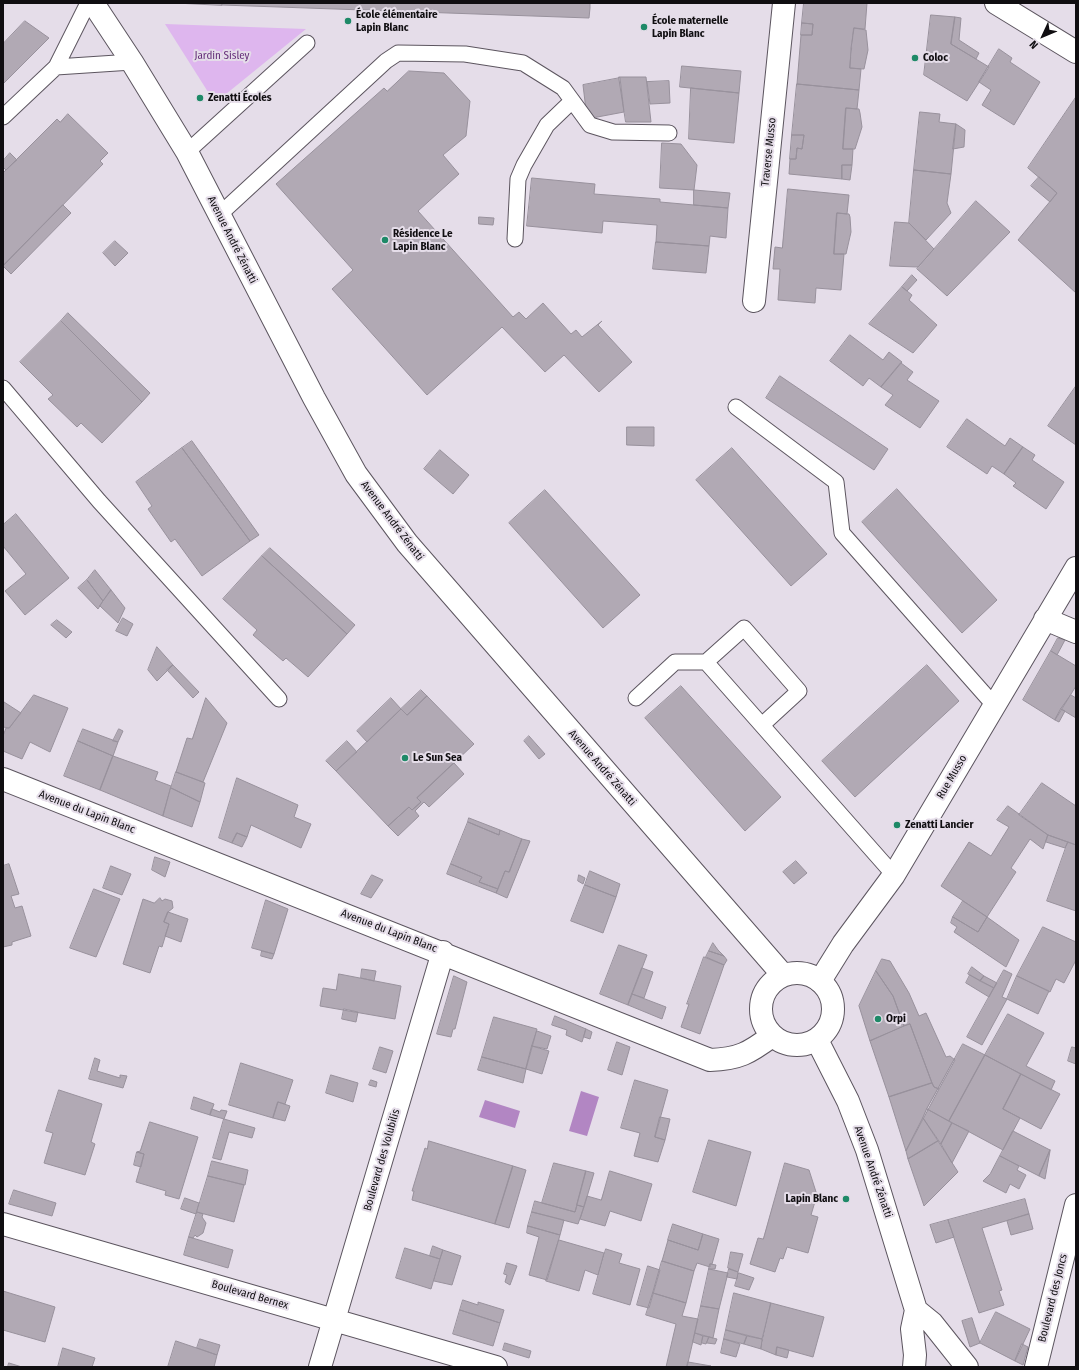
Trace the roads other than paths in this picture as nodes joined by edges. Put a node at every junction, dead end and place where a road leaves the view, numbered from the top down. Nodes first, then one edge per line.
1 (88, 3) edge
2 (93, 3) edge
3 (784, 3) edge
4 (996, 3) edge
5 (307, 43) dead end
6 (1076, 52) edge
7 (132, 62) junction
8 (56, 67) junction
9 (572, 101) junction
10 (3, 117) edge
11 (669, 133) dead end
12 (186, 152) junction
13 (219, 215) junction
14 (515, 239) dead end
15 (754, 301) dead end
16 (3, 388) edge
17 (736, 407) dead end
18 (1076, 568) edge
19 (1045, 619) junction
20 (1076, 632) edge
21 (706, 662) junction
22 (636, 698) dead end
23 (279, 699) dead end
24 (994, 705) junction
25 (762, 725) junction
26 (3, 779) edge
27 (894, 875) junction
28 (443, 952) junction
29 (783, 975) junction
30 (820, 982) junction
31 (772, 1036) junction
32 (817, 1040) junction
33 (1076, 1205) edge
34 (3, 1224) edge
35 (916, 1310) junction
36 (335, 1320) junction
37 (320, 1367) edge
38 (496, 1367) edge
39 (914, 1367) edge
40 (967, 1367) edge
41 (1036, 1367) edge

1 - 8 lane
2 - 7 street, Avenue André Zénatti
3 - 15 street, Traverse Musso
4 - 6 street
5 - 12 lane
7 - 8 lane
7 - 12 street, Avenue André Zénatti
8 - 10 lane
9 - 11 lane
9 - 13 lane
9 - 14 lane
12 - 13 street, Avenue André Zénatti
13 - 29 street, Avenue André Zénatti
16 - 23 lane
17 - 24 lane
18 - 19 street, Rue Musso
19 - 20 street
19 - 24 street, Rue Musso
21 - 22 lane
21 - 25 lane
21 - 25 lane
24 - 27 street, Rue Musso
25 - 27 lane
26 - 28 street, Avenue du Lapin Blanc
27 - 30 street, Rue Musso
28 - 31 street, Avenue du Lapin Blanc
28 - 36 street, Boulevard des Volubilis
29 - 30 street
29 - 31 street
30 - 32 street
31 - 32 street
32 - 35 street, Avenue André Zénatti
33 - 41 street, Boulevard des Joncs
34 - 36 street, Boulevard Bernex
35 - 39 street, Avenue André Zénatti
35 - 40 street
36 - 37 street, Boulevard des Volubilis
36 - 38 street, Boulevard Bernex

